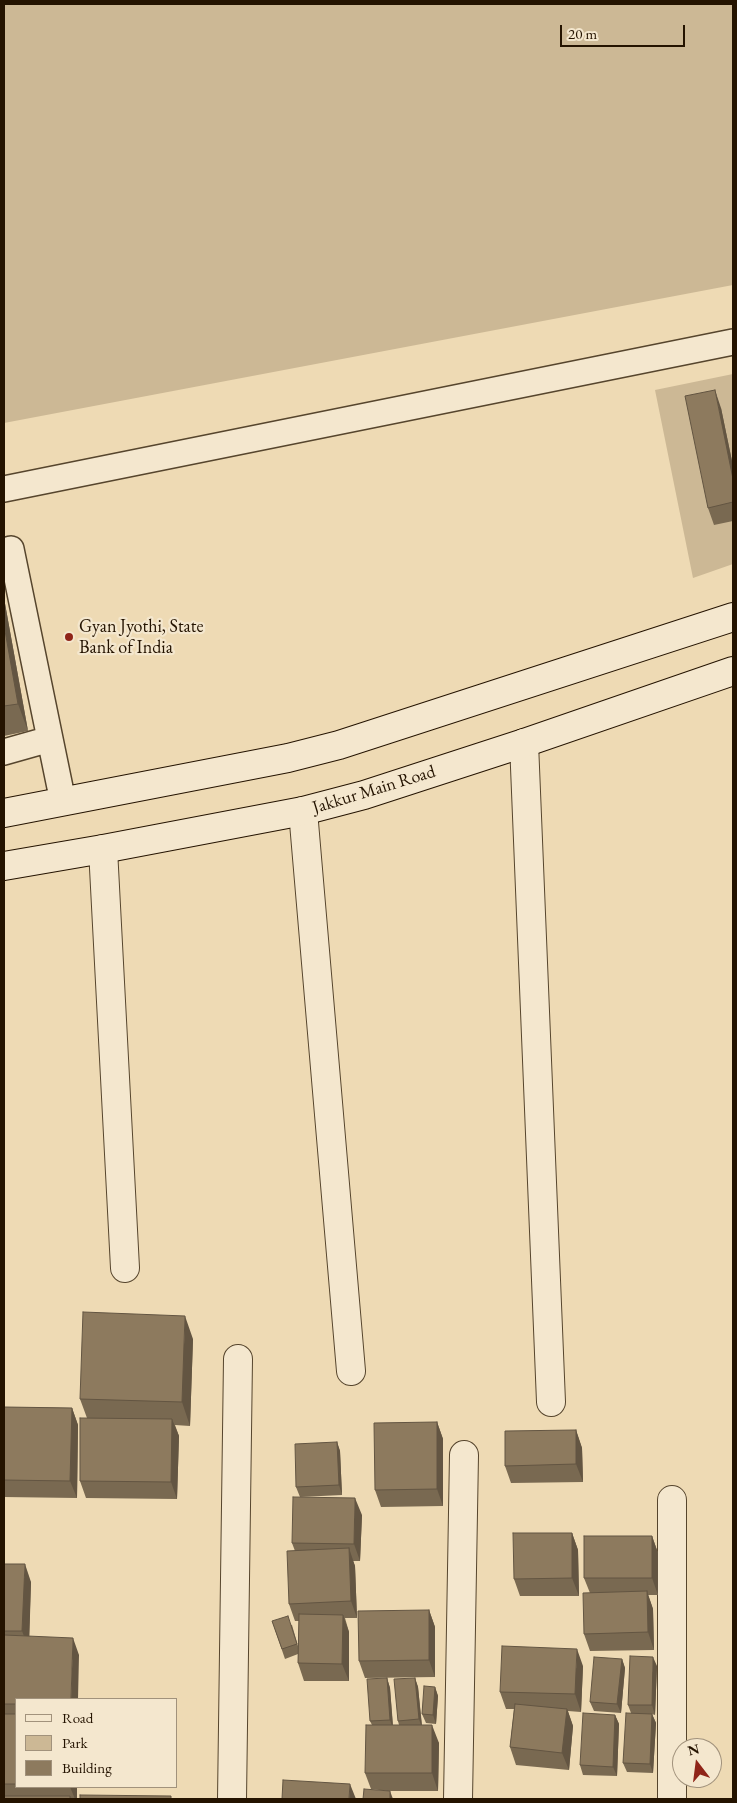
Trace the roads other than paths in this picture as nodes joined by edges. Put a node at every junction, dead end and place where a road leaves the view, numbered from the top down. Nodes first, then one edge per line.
1 (733, 342) edge
2 (4, 489) edge
3 (4, 551) edge
4 (732, 620) edge
5 (733, 671) edge
6 (50, 739) junction
7 (524, 743) junction
8 (4, 752) edge
9 (63, 802) junction
10 (303, 811) junction
11 (4, 813) edge
12 (103, 849) junction
13 (4, 866) edge
14 (125, 1268) dead end
15 (238, 1360) dead end
16 (351, 1371) dead end
17 (551, 1402) dead end
18 (464, 1455) dead end
19 (672, 1500) dead end
20 (232, 1799) edge
21 (458, 1799) edge
22 (672, 1799) edge

1 - 2 lane
3 - 6 lane
4 - 9 street
5 - 7 street, Jakkur Main Road
6 - 8 lane
6 - 9 lane
7 - 10 street, Jakkur Main Road
7 - 17 street
9 - 11 street
10 - 12 street, Jakkur Main Road
10 - 16 street
12 - 13 street, Jakkur Main Road
12 - 14 street
15 - 20 street
18 - 21 street
19 - 22 street

